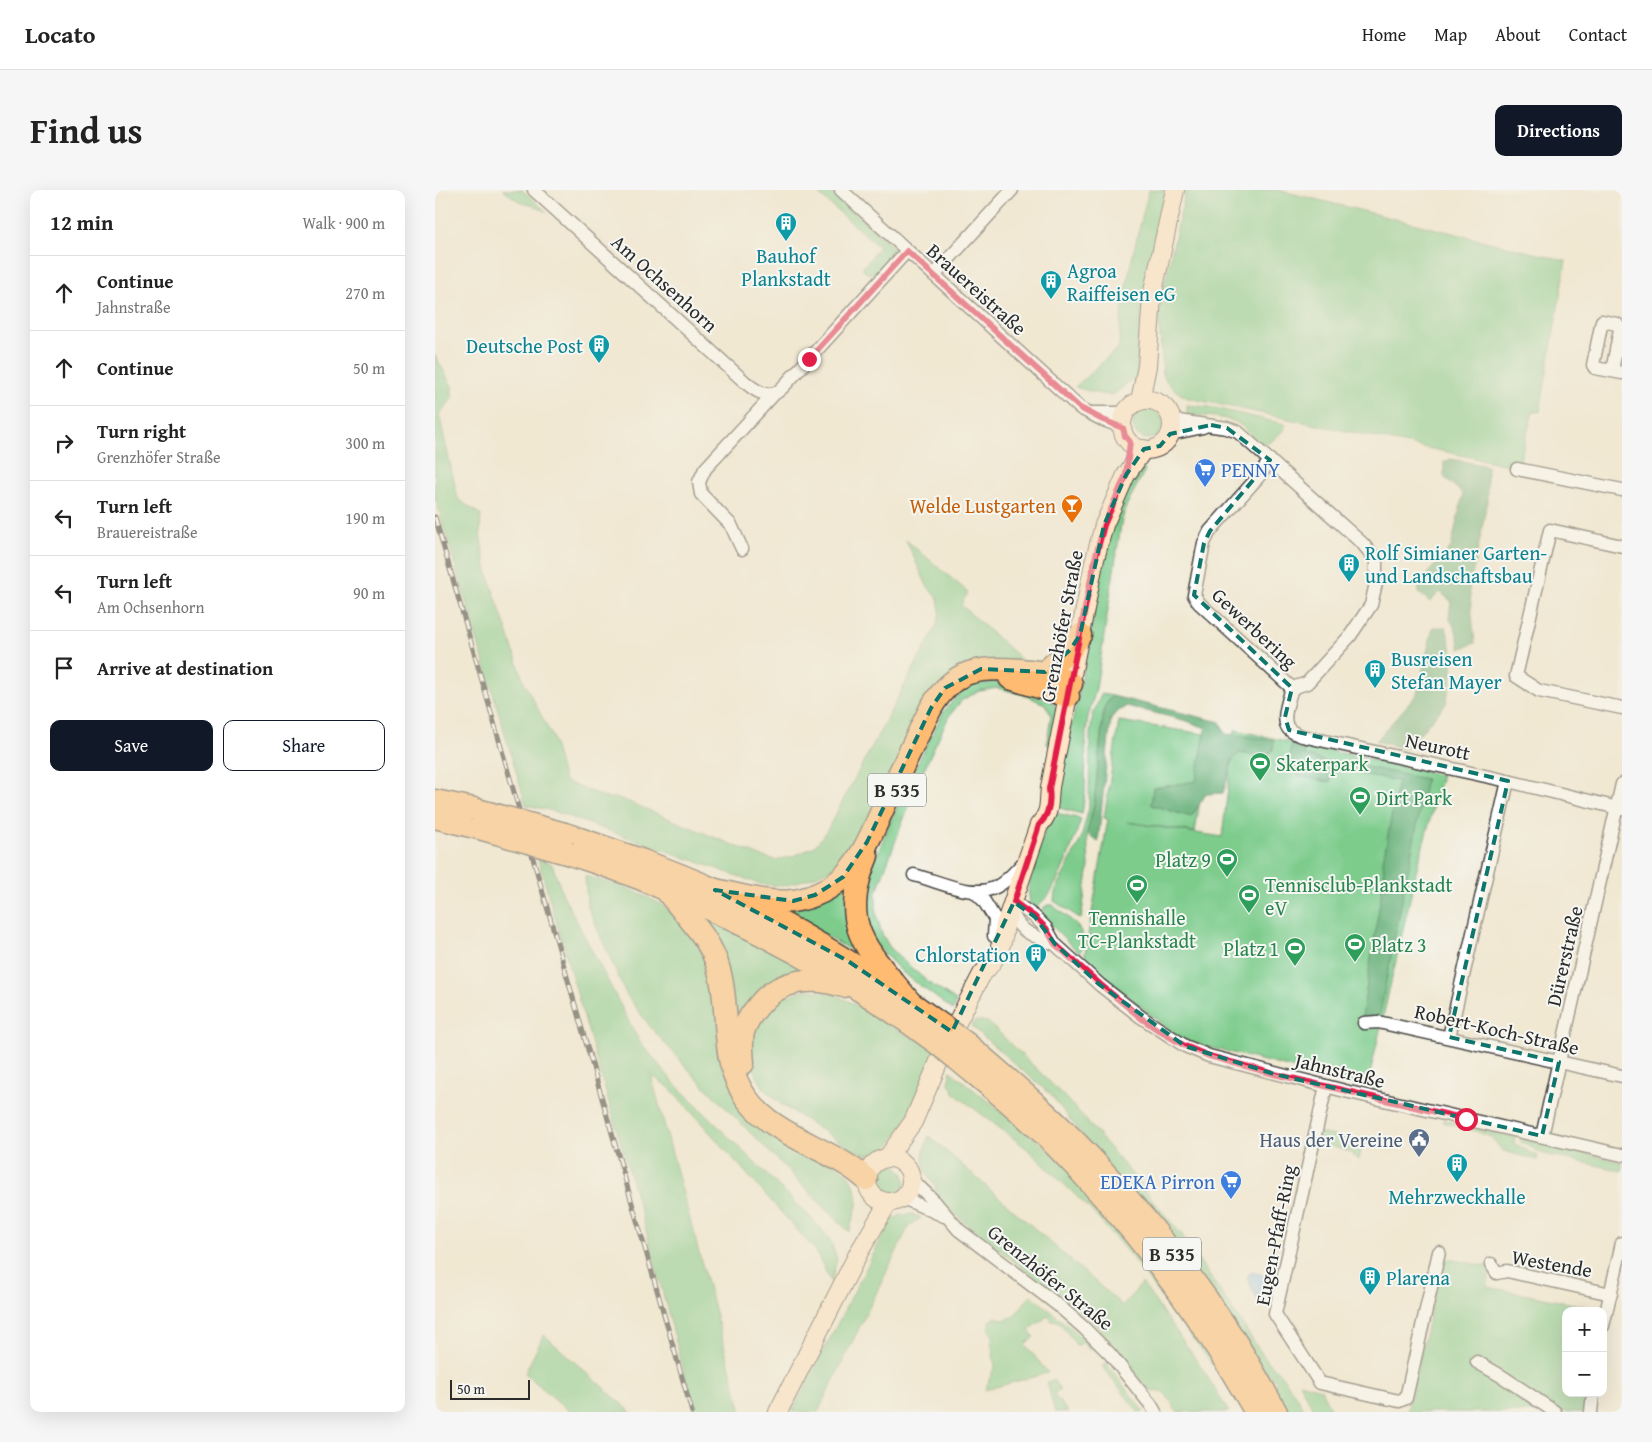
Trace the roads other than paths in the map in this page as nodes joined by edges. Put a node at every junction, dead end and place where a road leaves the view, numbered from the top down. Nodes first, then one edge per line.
1 (534, 190) edge
2 (841, 190) edge
3 (1012, 190) edge
4 (1175, 190) edge
5 (907, 251) junction
6 (934, 275) junction
7 (1617, 372) edge
8 (775, 394) junction
9 (1147, 402) junction
10 (1171, 427) junction
11 (1131, 433) junction
12 (1270, 460) junction
13 (1517, 469) dead end
14 (1622, 490) edge
15 (1622, 546) edge
16 (742, 549) dead end
17 (1080, 635) junction
18 (1045, 672) junction
19 (1292, 688) junction
20 (1069, 690) junction
21 (1622, 708) edge
22 (1508, 781) junction
23 (1622, 784) edge
24 (435, 801) edge
25 (1619, 808) edge
26 (435, 818) edge
27 (476, 819) junction
28 (568, 844) junction
29 (1029, 858) junction
30 (914, 875) dead end
31 (666, 889) junction
32 (715, 890) junction
33 (975, 891) junction
34 (1005, 923) junction
35 (1027, 933) junction
36 (1055, 944) junction
37 (863, 992) junction
38 (909, 1001) junction
39 (1364, 1023) dead end
40 (940, 1034) junction
41 (1449, 1037) junction
42 (962, 1052) junction
43 (1559, 1062) junction
44 (1622, 1076) edge
45 (1326, 1086) junction
46 (913, 1122) junction
47 (1542, 1136) junction
48 (1622, 1155) edge
49 (908, 1172) junction
50 (882, 1183) junction
51 (948, 1218) junction
52 (1622, 1243) edge
53 (1439, 1252) dead end
54 (1491, 1264) dead end
55 (1611, 1294) junction
56 (1607, 1310) edge
57 (1477, 1362) dead end
58 (1593, 1397) edge
59 (778, 1412) edge
60 (1155, 1412) edge
61 (1256, 1412) edge
62 (1276, 1412) edge
63 (1555, 1412) edge
64 (1591, 1412) edge

1 - 8 street, Am Ochsenhorn
2 - 5 street, Brauereistraße
3 - 6 street
4 - 9 street
5 - 6 street, Brauereistraße
5 - 8 street
6 - 11 street, Brauereistraße
7 - 7 street
8 - 16 street
9 - 10 street
9 - 11 street
10 - 11 street
10 - 12 street
11 - 17 street, Grenzhöfer Straße
12 - 19 street, Gewerbering
12 - 19 street, Gewerbering
13 - 14 street
15 - 21 street
17 - 18 highway
17 - 20 street, Grenzhöfer Straße
18 - 20 highway, B 535
18 - 32 highway, B 535
19 - 22 street, Neurott
20 - 29 street, Grenzhöfer Straße
20 - 38 highway, B 535
22 - 25 street, Neurott
22 - 41 street
23 - 25 street, Dürerstraße
24 - 27 highway, B 535
25 - 43 street, Dürerstraße
26 - 27 highway, B 535
27 - 28 highway, B 535, bridge
28 - 31 highway, B 535
28 - 32 highway, B 535
29 - 33 street
29 - 34 street, Grenzhöfer Straße
30 - 33 street
31 - 37 highway, B 535
31 - 50 highway, B 535
32 - 38 highway, B 535
33 - 34 street
34 - 35 street
34 - 35 street
34 - 36 street
34 - 46 street, Grenzhöfer Straße
35 - 36 street
36 - 45 street, Jahnstraße
37 - 40 highway, B 535
37 - 50 highway, B 535
38 - 40 highway, B 535
39 - 41 street, Robert-Koch-Straße
40 - 42 highway, B 535, bridge
41 - 43 street, Robert-Koch-Straße
42 - 61 highway, B 535
42 - 62 highway, B 535
43 - 44 street, Robert-Koch-Straße
43 - 47 street, Dürerstraße
45 - 47 street, Jahnstraße
45 - 53 street, Eugen-Pfaff-Ring
46 - 49 street, Grenzhöfer Straße
46 - 50 street, Grenzhöfer Straße
47 - 48 street, Jahnstraße
49 - 50 street
49 - 50 street, Grenzhöfer Straße
49 - 51 street
50 - 51 street, Grenzhöfer Straße
50 - 59 street, Grenzhöfer Straße
51 - 60 street, Grenzhöfer Straße
52 - 55 street, Westende
54 - 55 street, Westende
55 - 56 street, Westende
57 - 63 street
58 - 64 street

